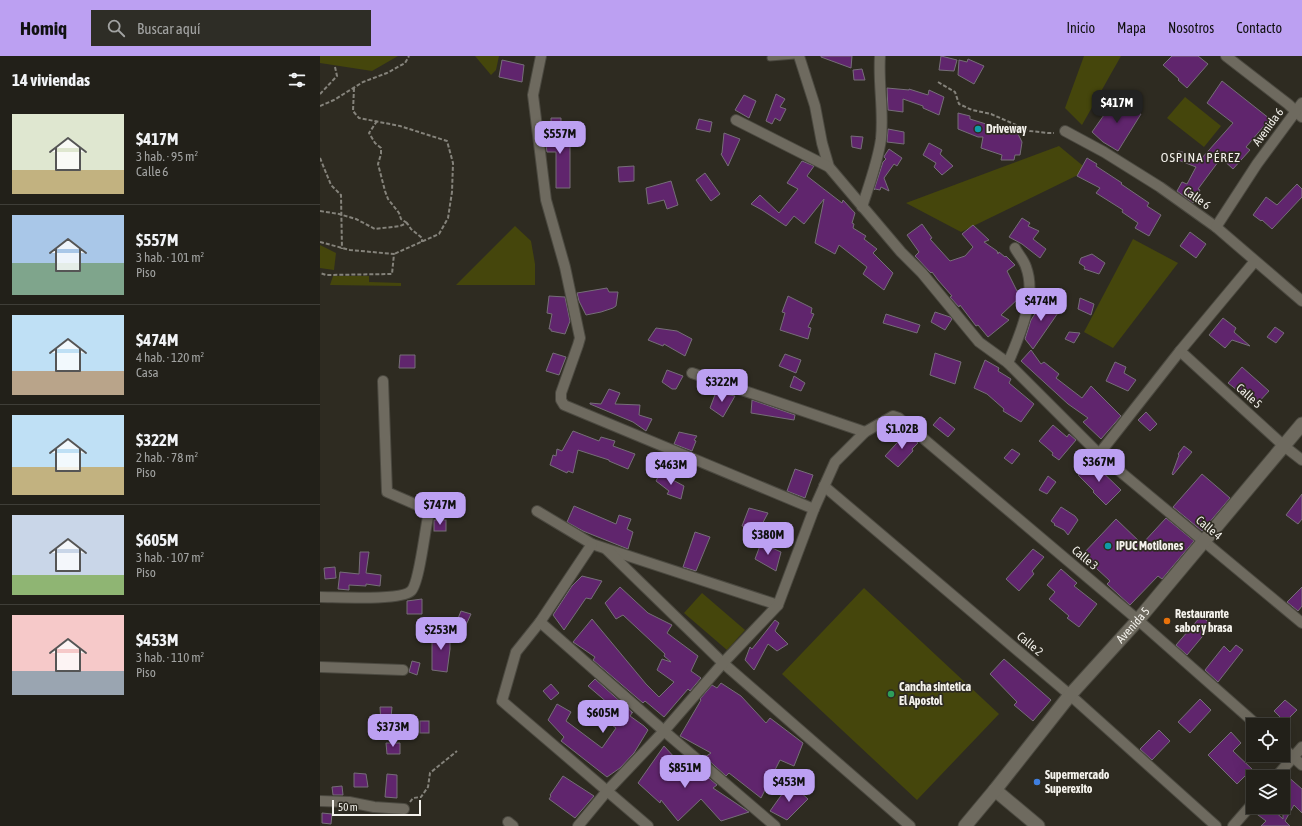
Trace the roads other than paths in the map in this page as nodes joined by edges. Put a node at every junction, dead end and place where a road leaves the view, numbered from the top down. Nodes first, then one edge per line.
1 (541, 56) edge
2 (795, 56) edge
3 (799, 56) edge
4 (880, 56) edge
5 (1226, 56) edge
6 (770, 58) dead end
7 (1302, 103) edge
8 (1298, 114) edge
9 (736, 120) dead end
10 (1066, 131) road end
11 (829, 168) junction
12 (862, 207) junction
13 (1216, 227) junction
14 (1014, 248) dead end
15 (1255, 261) junction
16 (1302, 301) edge
17 (1180, 351) junction
18 (1008, 363) junction
19 (692, 373) dead end
20 (383, 381) dead end
21 (1302, 424) edge
22 (865, 432) junction
23 (1284, 446) junction
24 (1099, 454) junction
25 (1302, 460) edge
26 (824, 486) junction
27 (814, 509) junction
28 (537, 511) dead end
29 (1204, 540) junction
30 (592, 544) junction
31 (606, 549) junction
32 (320, 597) edge
33 (778, 605) junction
34 (1138, 620) junction
35 (540, 622) junction
36 (1302, 623) edge
37 (723, 663) junction
38 (320, 668) edge
39 (402, 670) dead end
40 (1070, 695) junction
41 (1249, 718) edge
42 (664, 731) junction
43 (1302, 748) edge
44 (1290, 754) edge
45 (1293, 757) junction
46 (1302, 765) edge
47 (1282, 770) edge
48 (995, 790) junction
49 (606, 791) junction
50 (320, 801) edge
51 (404, 809) road end
52 (1246, 811) edge
53 (578, 826) edge
54 (648, 826) edge
55 (776, 826) edge
56 (910, 826) edge
57 (965, 826) edge
58 (1038, 826) edge
59 (1216, 826) edge
60 (1233, 826) edge

1 - 27 street
2 - 6 lane
3 - 11 street
4 - 12 street
5 - 8 street
7 - 8 street, Avenida 6
8 - 13 street, Avenida 6
9 - 11 street
10 - 13 street, Calle 6
11 - 12 street, Calle 4
12 - 18 street, Calle 4
13 - 15 street, Calle 6
14 - 18 street
15 - 16 street, Calle 6
15 - 17 street
17 - 23 street, Calle 5
17 - 24 street
18 - 24 street, Calle 4
19 - 22 street
20 - 32 street
21 - 23 street, Avenida 5
22 - 26 street
22 - 34 street, Calle 3
23 - 25 street, Calle 5
23 - 29 street, Avenida 5
24 - 29 street, Calle 4
26 - 27 street
26 - 40 street, Calle 2
27 - 33 street
28 - 30 street
29 - 34 street, Avenida 5
29 - 36 street, Calle 4
30 - 31 street
30 - 35 street
31 - 33 street
31 - 37 street
33 - 37 street
34 - 40 street, Avenida 5
34 - 41 street, Calle 3
35 - 42 street
35 - 49 street
37 - 42 street
37 - 56 street
38 - 39 street
40 - 48 street, Avenida 5
40 - 59 street, Calle 2
42 - 49 street
42 - 55 street
43 - 45 street
44 - 45 street
45 - 46 street
45 - 47 street
48 - 57 street, Avenida 5
48 - 58 street
49 - 53 street
49 - 54 street
50 - 51 street
52 - 60 street

